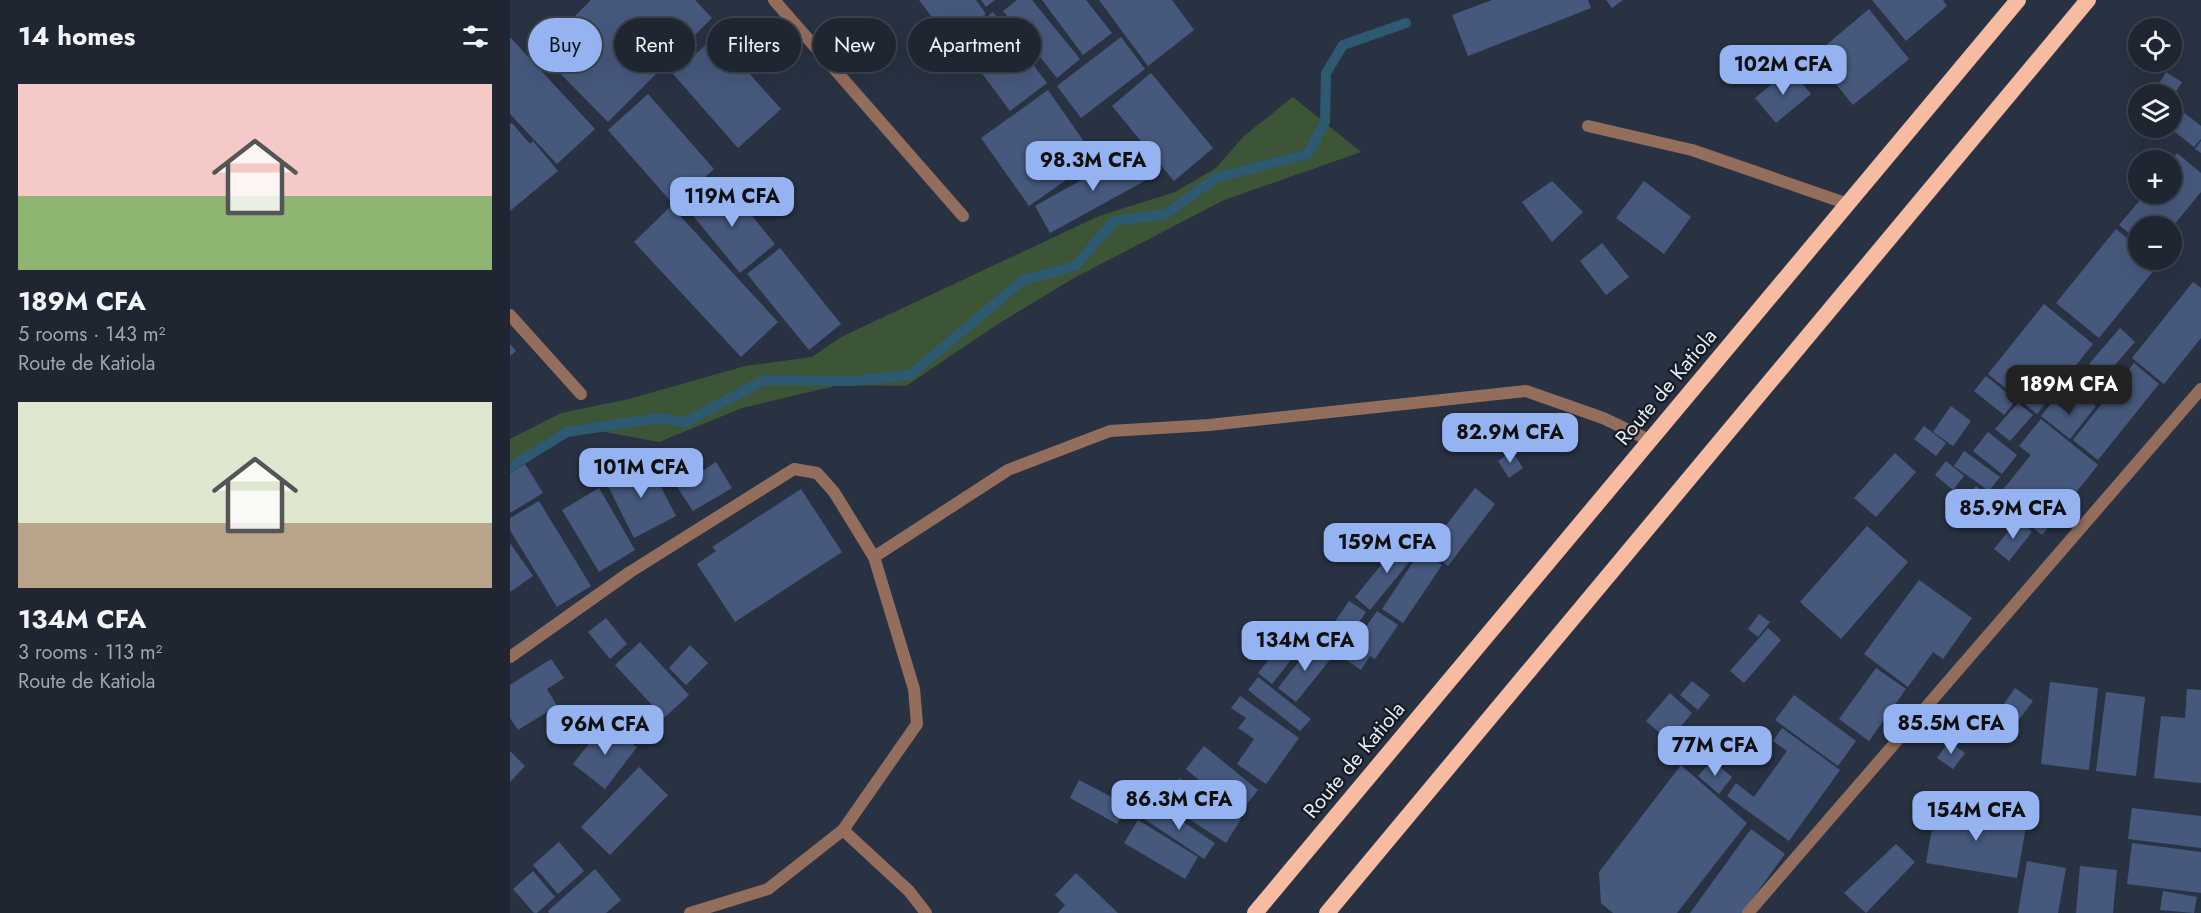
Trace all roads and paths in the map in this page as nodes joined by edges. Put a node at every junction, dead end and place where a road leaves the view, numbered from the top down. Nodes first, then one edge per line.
1 (774, 0) edge
2 (2018, 0) edge
3 (2088, 0) edge
4 (1588, 126) dead end
5 (1848, 204) junction
6 (963, 216) dead end
7 (510, 315) edge
8 (2201, 389) edge
9 (581, 394) dead end
10 (1651, 441) junction
11 (874, 557) junction
12 (510, 657) edge
13 (843, 830) junction
14 (690, 913) edge
15 (926, 913) edge
16 (1255, 913) edge
17 (1327, 913) edge
18 (1748, 913) edge

1 - 6 street
2 - 5 highway, Route de Katiola
3 - 17 highway
4 - 5 street
5 - 10 highway, Route de Katiola
7 - 9 street
8 - 18 street
10 - 11 street
10 - 16 highway, Route de Katiola
11 - 12 street
11 - 13 street
13 - 14 street
13 - 15 street

